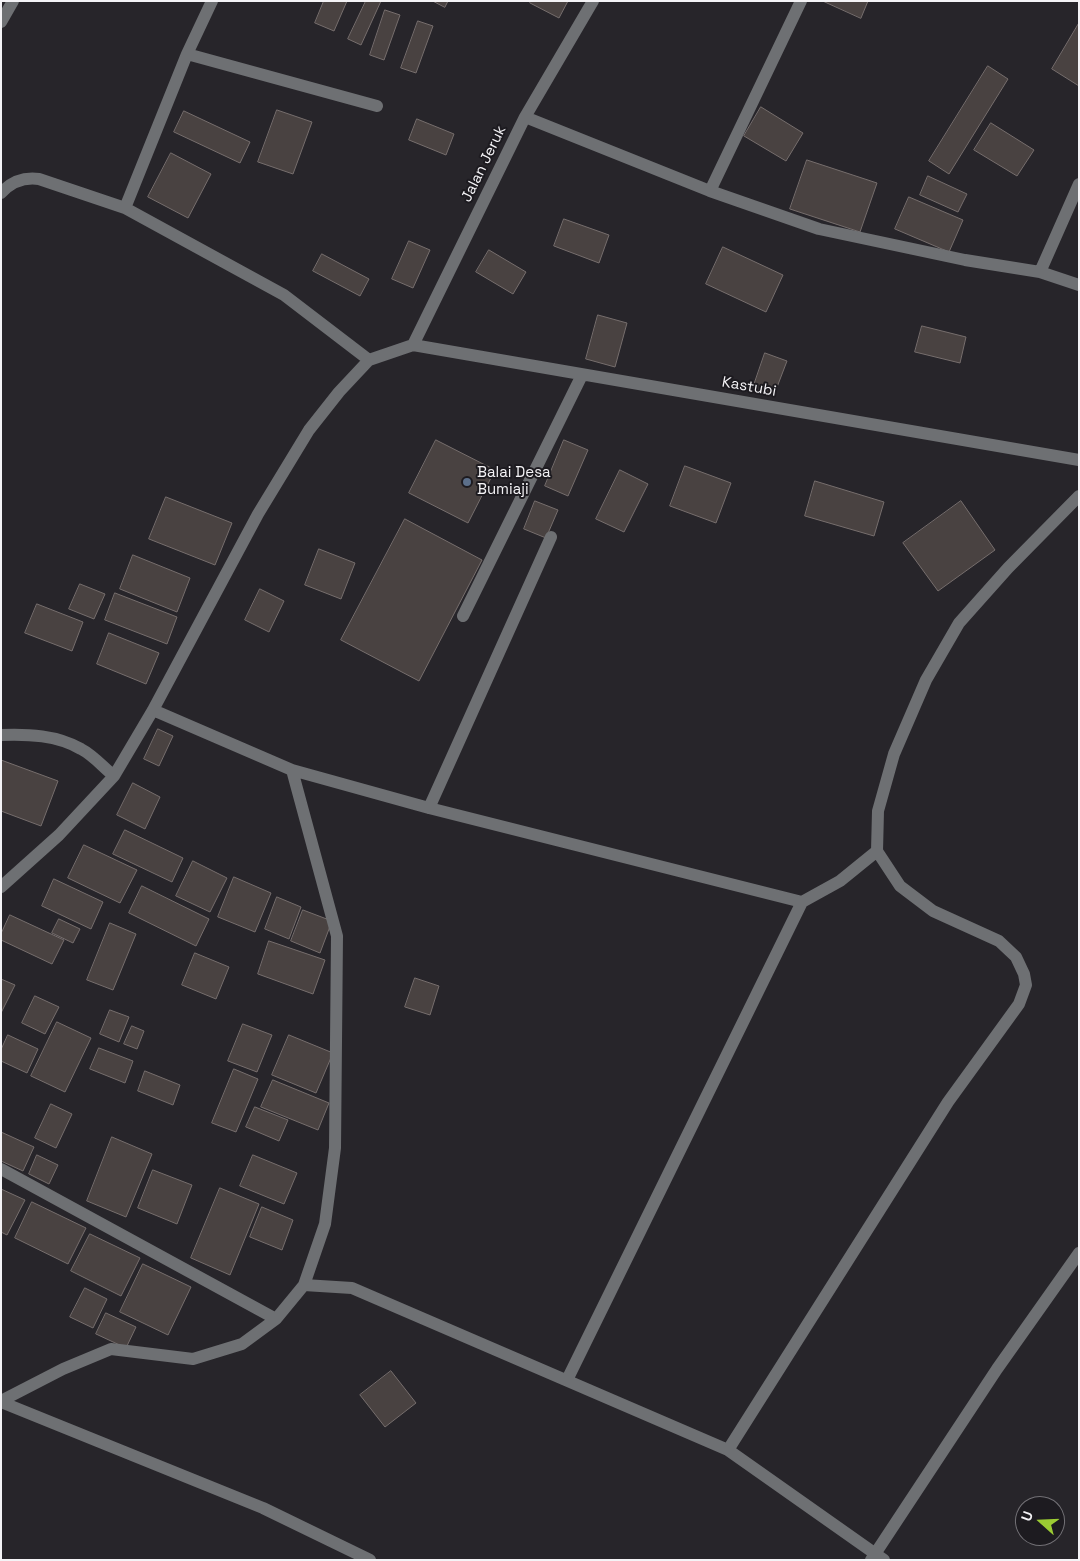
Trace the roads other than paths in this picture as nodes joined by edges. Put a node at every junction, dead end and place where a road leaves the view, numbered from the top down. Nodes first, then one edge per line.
1 (13, 1) edge
2 (212, 1) edge
3 (593, 1) edge
4 (801, 1) edge
5 (1, 22) edge
6 (187, 54) junction
7 (378, 106) dead end
8 (525, 116) junction
9 (1079, 184) edge
10 (710, 191) junction
11 (1, 193) edge
12 (124, 208) junction
13 (1040, 272) junction
14 (1079, 285) edge
15 (413, 345) junction
16 (369, 360) junction
17 (582, 375) junction
18 (1079, 460) edge
19 (1079, 496) edge
20 (551, 537) dead end
21 (463, 616) dead end
22 (154, 710) junction
23 (1, 735) edge
24 (292, 770) junction
25 (114, 776) junction
26 (429, 808) junction
27 (877, 851) junction
28 (1, 887) edge
29 (802, 902) junction
30 (1, 1169) edge
31 (1079, 1253) edge
32 (304, 1285) junction
33 (276, 1318) junction
34 (567, 1380) junction
35 (1, 1402) edge
36 (728, 1450) junction
37 (876, 1558) edge
38 (370, 1560) edge

1 - 5 street
2 - 6 street
3 - 8 street, Jalan Jeruk
4 - 10 street
6 - 7 street
6 - 12 street
8 - 10 street
8 - 15 street, Jalan Jeruk
9 - 13 street
10 - 13 street
11 - 12 street
12 - 16 street
13 - 14 street
15 - 16 street
15 - 17 street, Kastubi
16 - 22 street
17 - 18 street, Kastubi
17 - 21 street
19 - 27 street
20 - 26 street
22 - 24 street
22 - 25 street
23 - 25 street
24 - 26 street
24 - 32 street
25 - 28 street
26 - 29 street
27 - 29 street
27 - 36 street
29 - 34 street
30 - 33 street
31 - 37 street
32 - 33 street
32 - 34 street
33 - 35 street
34 - 36 street
35 - 38 street
36 - 37 street

